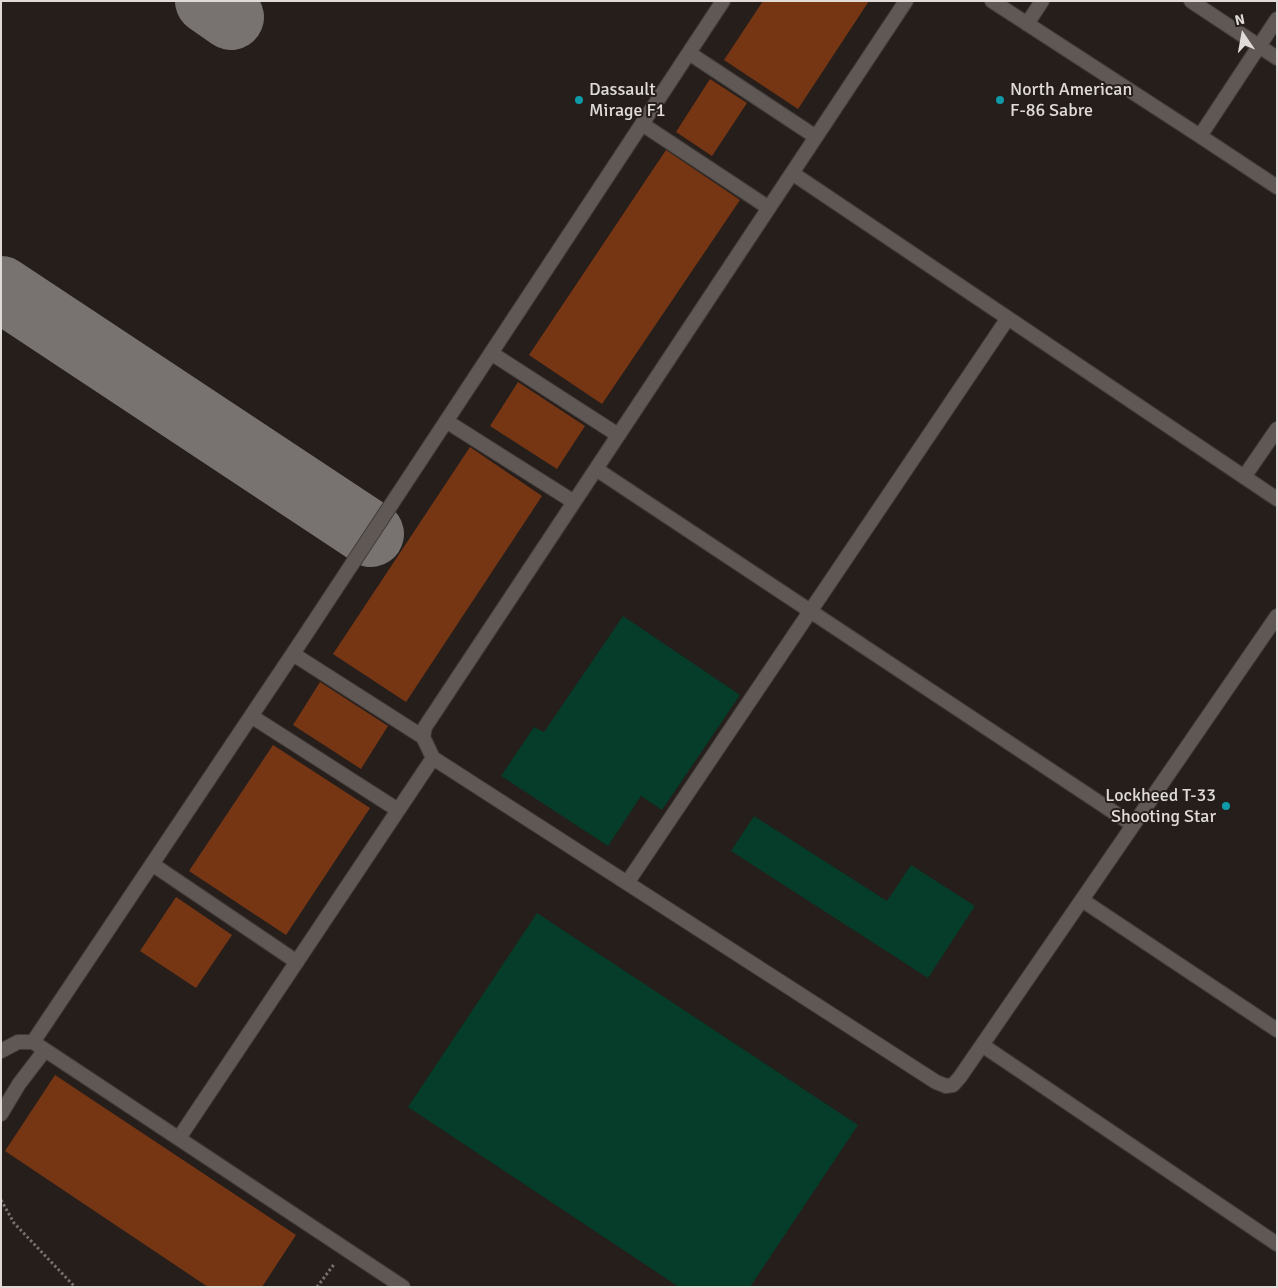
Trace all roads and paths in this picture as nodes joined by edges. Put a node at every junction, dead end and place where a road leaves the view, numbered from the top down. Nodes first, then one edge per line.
1 (723, 1) edge
2 (906, 1) edge
3 (992, 1) edge
4 (1042, 1) edge
5 (1191, 1) edge
6 (1277, 19) edge
7 (1027, 24) junction
8 (1259, 46) junction
9 (689, 53) junction
10 (1277, 58) edge
11 (642, 124) junction
12 (1200, 136) junction
13 (816, 137) junction
14 (792, 173) junction
15 (1277, 187) edge
16 (769, 208) junction
17 (1008, 318) junction
18 (491, 353) junction
19 (446, 421) junction
20 (1277, 429) edge
21 (618, 435) junction
22 (596, 469) junction
23 (1244, 477) junction
24 (1277, 499) edge
25 (574, 502) junction
26 (811, 612) junction
27 (1277, 616) edge
28 (293, 654) junction
29 (251, 716) junction
30 (423, 737) junction
31 (433, 758) junction
32 (398, 810) junction
33 (1133, 825) junction
34 (152, 864) junction
35 (627, 883) junction
36 (1082, 900) junction
37 (296, 962) junction
38 (1277, 1030) edge
39 (982, 1045) junction
40 (39, 1046) junction
41 (1, 1050) edge
42 (1, 1114) edge
43 (179, 1138) junction
44 (1, 1200) edge
45 (1277, 1244) edge
46 (345, 1248) junction
47 (75, 1287) edge
48 (317, 1287) edge
49 (403, 1287) edge

1 - 9 lane
2 - 13 lane
3 - 7 lane
4 - 7 lane
5 - 8 lane
6 - 8 lane
7 - 12 lane
8 - 10 lane
8 - 12 lane
9 - 11 lane
9 - 13 lane
11 - 16 lane
11 - 18 lane
12 - 15 lane
13 - 14 lane
14 - 16 lane
14 - 17 lane
16 - 21 lane
17 - 23 lane
17 - 26 lane
18 - 19 lane
18 - 21 lane
19 - 25 lane
19 - 28 lane
20 - 23 lane
21 - 22 lane
22 - 25 lane
22 - 26 lane
23 - 24 lane
25 - 30 lane
26 - 33 lane
26 - 35 lane
27 - 33 lane
28 - 29 lane
28 - 30 lane
29 - 32 lane
29 - 34 lane
30 - 31 lane
31 - 32 lane
31 - 35 lane
32 - 37 lane
33 - 36 lane
34 - 37 lane
34 - 40 lane
35 - 39 lane
36 - 38 lane
36 - 39 lane
37 - 43 lane
39 - 45 lane
40 - 41 lane
40 - 42 lane
40 - 43 lane
43 - 46 lane
44 - 47 path
46 - 48 path
46 - 49 lane

